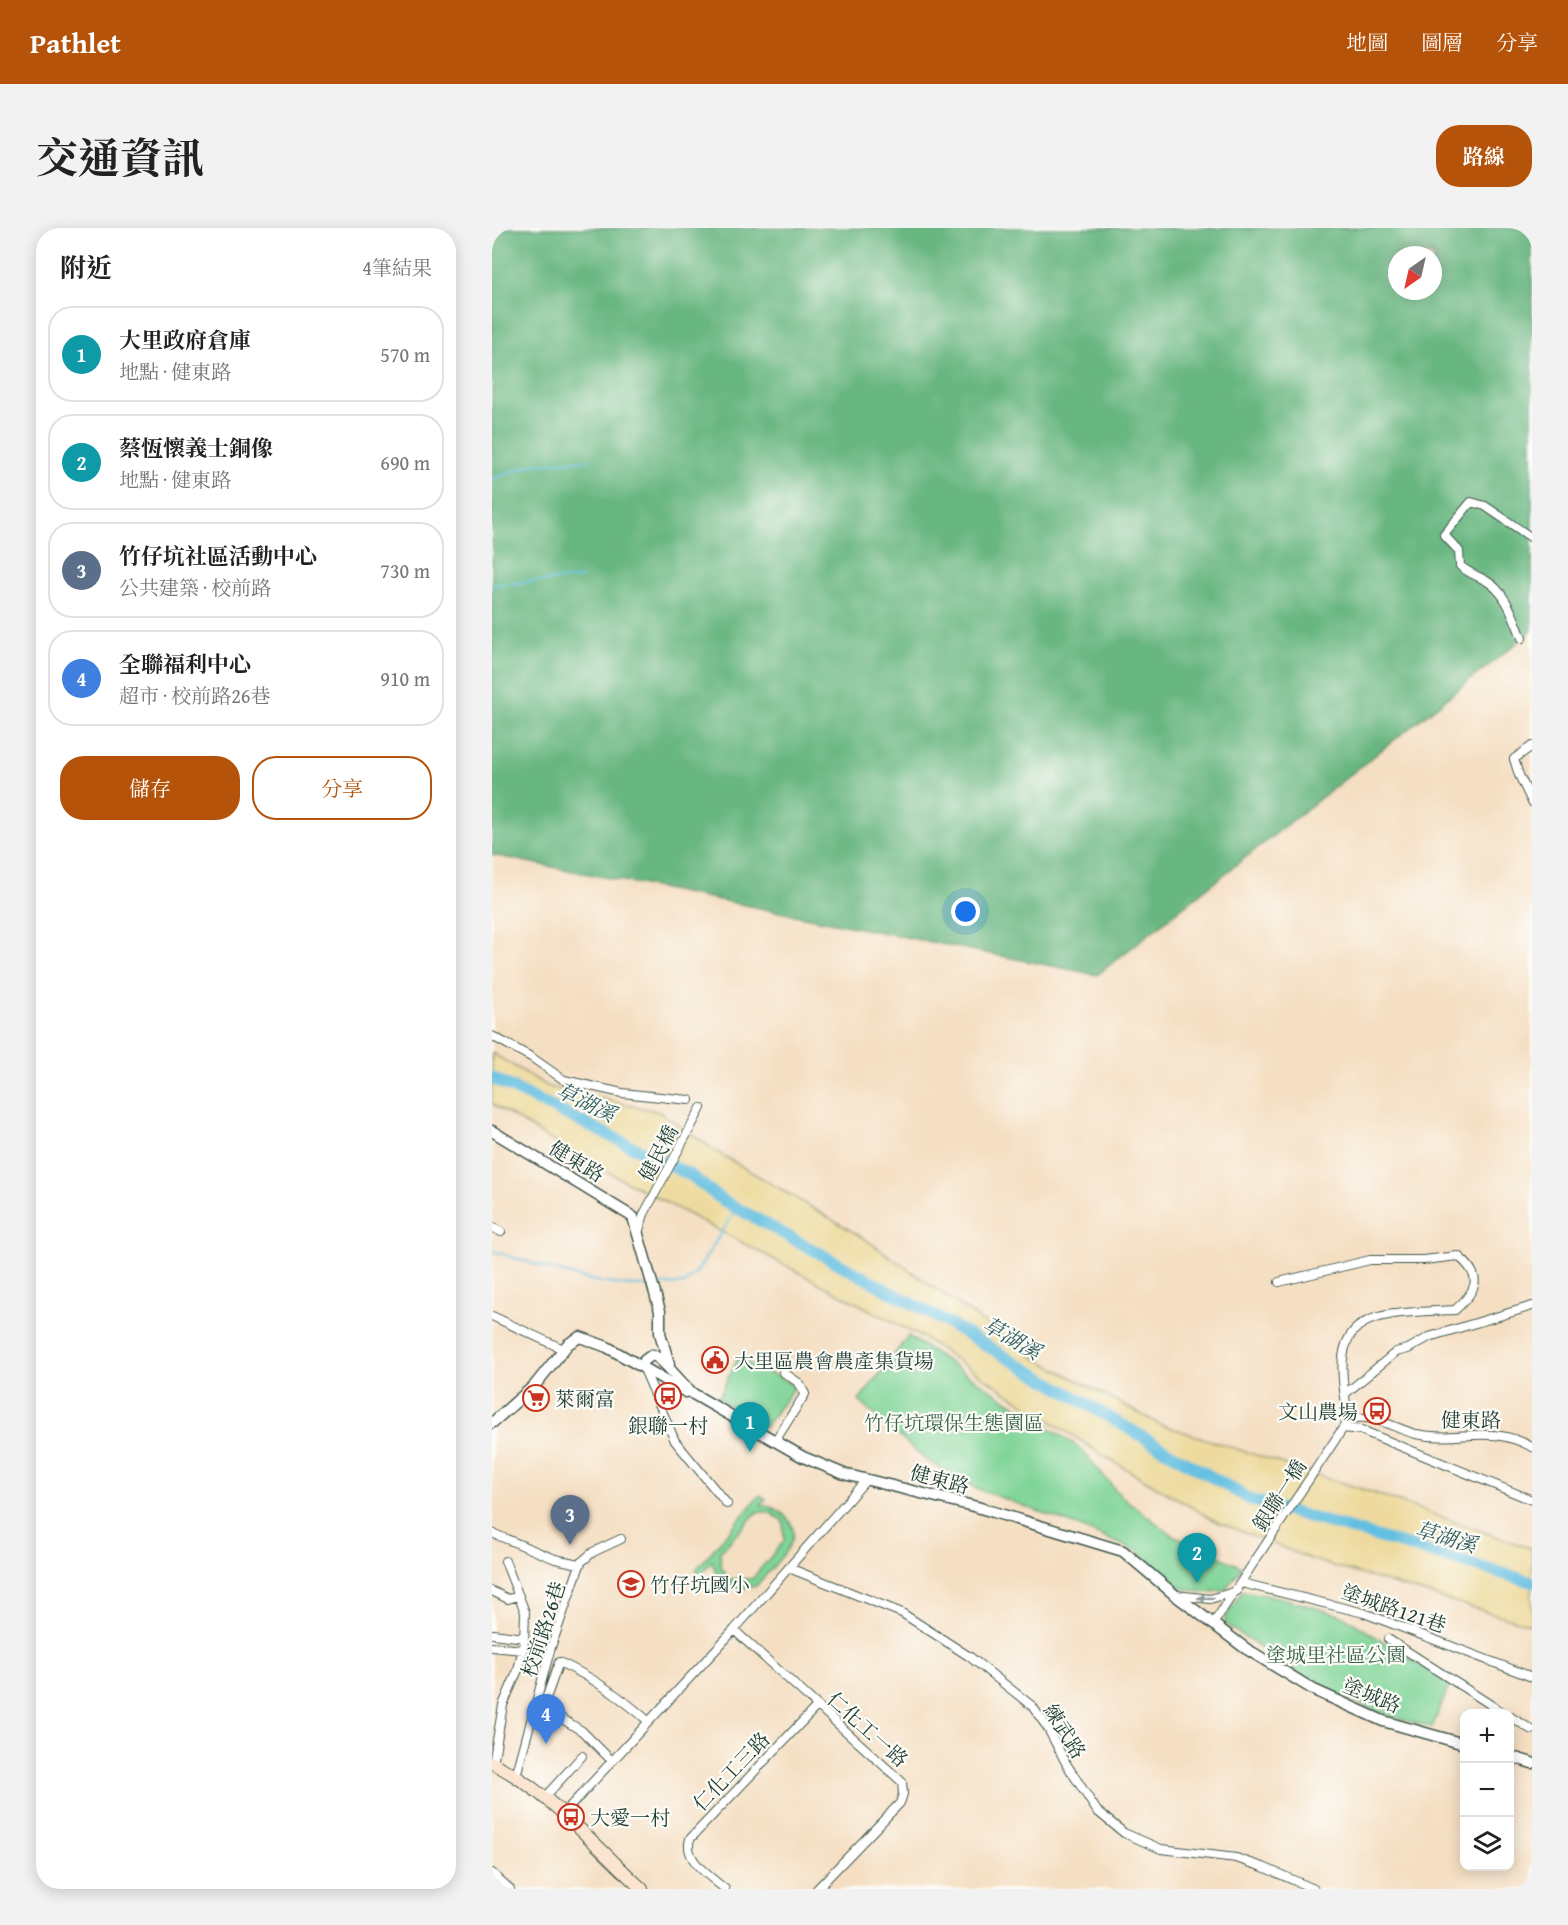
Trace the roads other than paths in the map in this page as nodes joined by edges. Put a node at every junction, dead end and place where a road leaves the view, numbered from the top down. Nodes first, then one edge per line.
1 (1532, 538) edge
2 (1522, 639) dead end
3 (1532, 746) edge
4 (1532, 802) edge
5 (492, 1036) edge
6 (689, 1100) dead end
7 (701, 1108) dead end
8 (492, 1131) edge
9 (639, 1230) junction
10 (1279, 1282) dead end
11 (1532, 1306) edge
12 (492, 1316) edge
13 (660, 1333) junction
14 (563, 1349) junction
15 (643, 1364) junction
16 (783, 1372) dead end
17 (672, 1373) junction
18 (1345, 1394) junction
19 (695, 1395) junction
20 (1349, 1419) junction
21 (492, 1423) edge
22 (1343, 1428) junction
23 (775, 1442) junction
24 (1532, 1447) edge
25 (865, 1481) junction
26 (1532, 1500) edge
27 (727, 1504) dead end
28 (492, 1533) edge
29 (621, 1539) dead end
30 (505, 1561) dead end
31 (581, 1562) junction
32 (789, 1568) junction
33 (1241, 1584) junction
34 (492, 1590) edge
35 (1174, 1595) junction
36 (519, 1596) junction
37 (1213, 1624) junction
38 (734, 1630) junction
39 (494, 1634) edge
40 (524, 1638) junction
41 (1388, 1639) dead end
42 (492, 1647) edge
43 (523, 1650) junction
44 (1532, 1677) edge
45 (817, 1706) junction
46 (1499, 1709) edge
47 (1514, 1718) edge
48 (648, 1721) junction
49 (1531, 1726) edge
50 (495, 1729) edge
51 (1460, 1743) edge
52 (582, 1756) dead end
53 (1514, 1758) edge
54 (612, 1761) junction
55 (1532, 1763) edge
56 (493, 1764) edge
57 (516, 1776) junction
58 (543, 1798) junction
59 (562, 1815) junction
60 (492, 1873) edge
61 (510, 1889) edge
62 (642, 1889) edge
63 (725, 1889) edge
64 (817, 1889) edge
65 (1314, 1889) edge

1 - 2 street
3 - 4 street
5 - 6 street
7 - 9 street, 健民橋
8 - 9 street, 健東路
9 - 13 street, 健東路
10 - 18 street
11 - 18 street
12 - 14 street
13 - 15 street
13 - 17 street, 健東路
14 - 15 street
14 - 21 street
15 - 17 street, 健東路
15 - 19 street, 健東路
15 - 27 street
16 - 23 street
17 - 19 street, 健東路
18 - 20 street
19 - 23 street, 健東路
20 - 22 street
20 - 24 street, 健東路
22 - 26 street
22 - 33 street, 銀聯一橋
23 - 25 street, 健東路
25 - 32 street
25 - 35 street, 健東路
28 - 31 street
29 - 31 street
30 - 36 street
31 - 57 street, 校前路26巷
32 - 38 street
32 - 65 street, 練武路
33 -> 35 street
33 - 37 street
33 - 44 street, 塗城路121巷
34 - 36 street
35 - 37 street, 健東路
36 - 40 street
37 - 51 street, 塗城路
38 - 45 street, 仁化工一路
38 - 48 street
39 - 40 street
40 - 43 street
41 - 46 street
42 - 43 street
43 - 50 street
45 - 63 street, 仁化工三路
45 - 64 street, 仁化工一路
47 - 49 street
48 - 54 street
48 - 54 street
50 - 56 street
52 - 58 street
53 - 55 street
54 - 59 street
56 - 57 main road
57 - 58 main road
58 - 59 main road
59 - 62 main road
60 - 61 street

